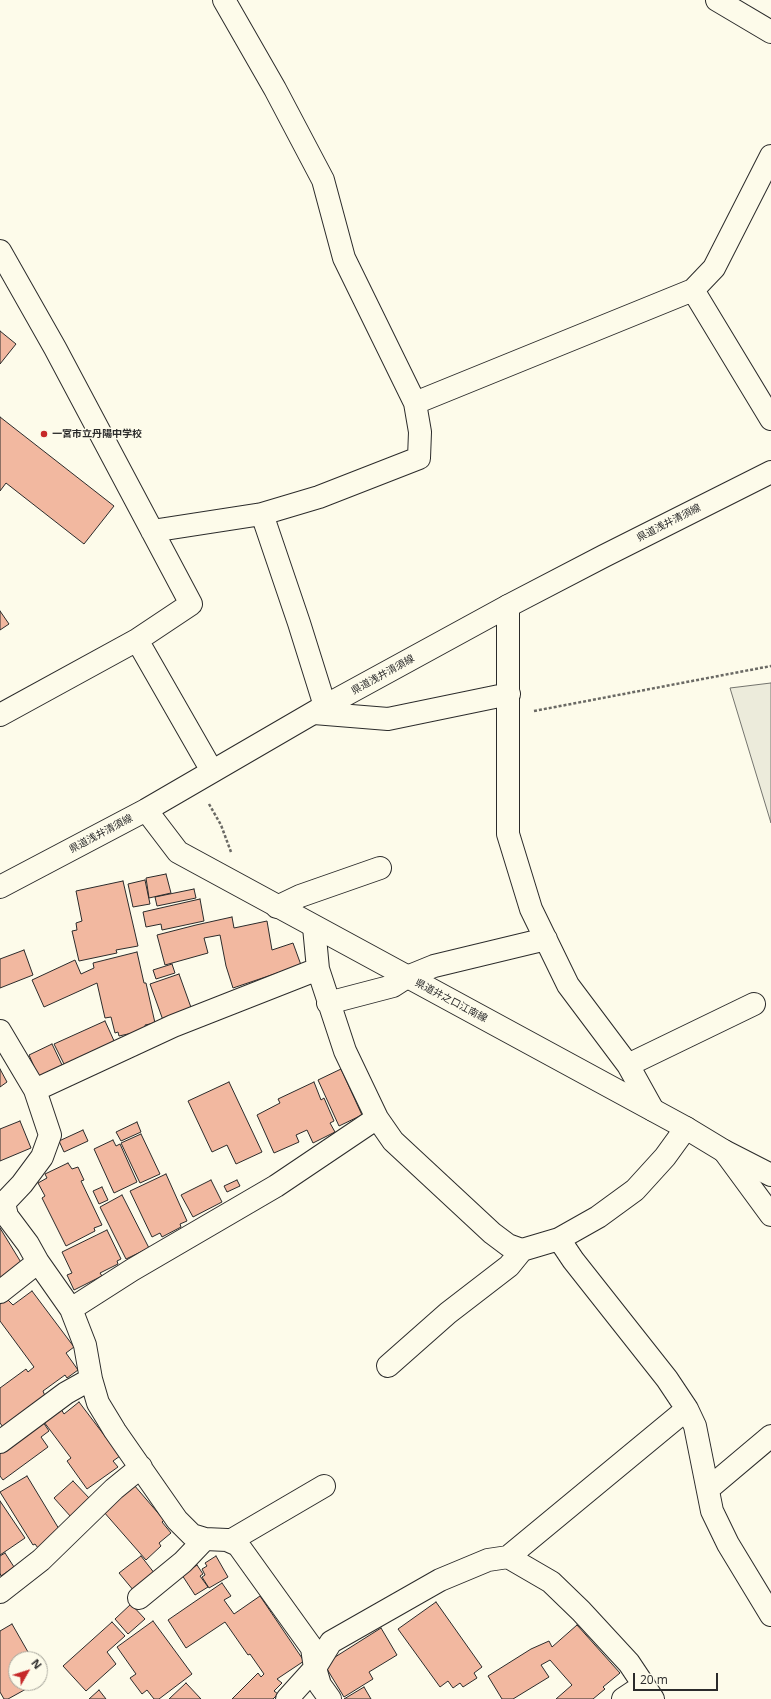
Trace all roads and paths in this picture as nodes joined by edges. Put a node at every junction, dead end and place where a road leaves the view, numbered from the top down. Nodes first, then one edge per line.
1 (224, 0) edge
2 (718, 0) edge
3 (771, 32) edge
4 (771, 156) edge
5 (0, 252) edge
6 (693, 290) junction
7 (415, 404) junction
8 (771, 419) edge
9 (771, 472) edge
10 (262, 514) junction
11 (152, 531) junction
12 (508, 606) junction
13 (137, 640) junction
14 (771, 666) edge
15 (509, 694) junction
16 (319, 710) junction
17 (0, 715) edge
18 (509, 716) junction
19 (204, 776) junction
20 (146, 810) junction
21 (380, 868) dead end
22 (0, 887) edge
23 (243, 888) junction
24 (277, 907) junction
25 (314, 927) junction
26 (546, 939) junction
27 (318, 969) junction
28 (407, 977) junction
29 (328, 1003) junction
30 (754, 1004) dead end
31 (0, 1030) edge
32 (628, 1065) junction
33 (35, 1090) junction
34 (653, 1110) junction
35 (377, 1118) junction
36 (686, 1128) junction
37 (724, 1151) junction
38 (771, 1175) edge
39 (6, 1195) edge
40 (771, 1215) edge
41 (559, 1239) junction
42 (522, 1250) junction
43 (38, 1262) junction
44 (0, 1292) edge
45 (71, 1309) junction
46 (388, 1366) dead end
47 (91, 1379) junction
48 (687, 1409) junction
49 (771, 1436) edge
50 (0, 1442) edge
51 (141, 1467) junction
52 (324, 1486) dead end
53 (708, 1489) junction
54 (205, 1539) junction
55 (230, 1541) junction
56 (508, 1557) junction
57 (0, 1592) edge
58 (139, 1598) dead end
59 (771, 1615) edge
60 (315, 1668) junction
61 (648, 1692) edge
62 (287, 1699) edge
63 (330, 1699) edge
64 (623, 1699) edge

1 - 7 street
2 - 3 street
4 - 6 street
5 - 11 street
6 - 7 street
6 - 8 street
7 - 10 street
9 - 12 street, 県道浅井清須線
10 - 11 street
10 - 16 street
11 - 13 street
12 - 15 street
12 - 16 street, 県道浅井清須線
13 - 17 street
13 - 19 street
14 - 18 path
15 - 16 street
15 - 18 street
16 - 19 street, 県道浅井清須線
18 - 26 street
19 - 20 street, 県道浅井清須線
19 - 23 path
20 - 22 street, 県道浅井清須線
20 - 23 street, 県道井之口江南線
21 - 24 street
23 - 24 street, 県道井之口江南線
24 - 25 street, 県道井之口江南線
25 - 27 street
25 - 28 street, 県道井之口江南線
26 - 28 street
26 - 32 street
27 - 29 street
27 - 33 street
28 - 29 street
28 - 34 street, 県道井之口江南線
29 - 35 street
30 - 32 street
31 - 33 street
32 - 34 street
33 - 39 street
34 - 36 street, 県道井之口江南線
35 - 42 street
35 - 45 street
36 - 37 street, 県道井之口江南線
36 - 41 street
37 - 38 street, 県道井之口江南線
37 - 40 street
39 - 43 street
41 - 42 street
41 - 48 street
42 - 46 street
43 - 44 street
43 - 45 street
45 - 47 street
47 - 50 street
47 - 51 street
48 - 53 street
48 - 56 street
49 - 53 street
51 - 54 street
51 - 57 street
52 - 55 street
53 - 59 street
54 - 55 street
54 - 58 street
55 - 60 street
56 - 60 street
56 - 61 street
60 - 62 street
60 - 63 street
61 - 64 street

